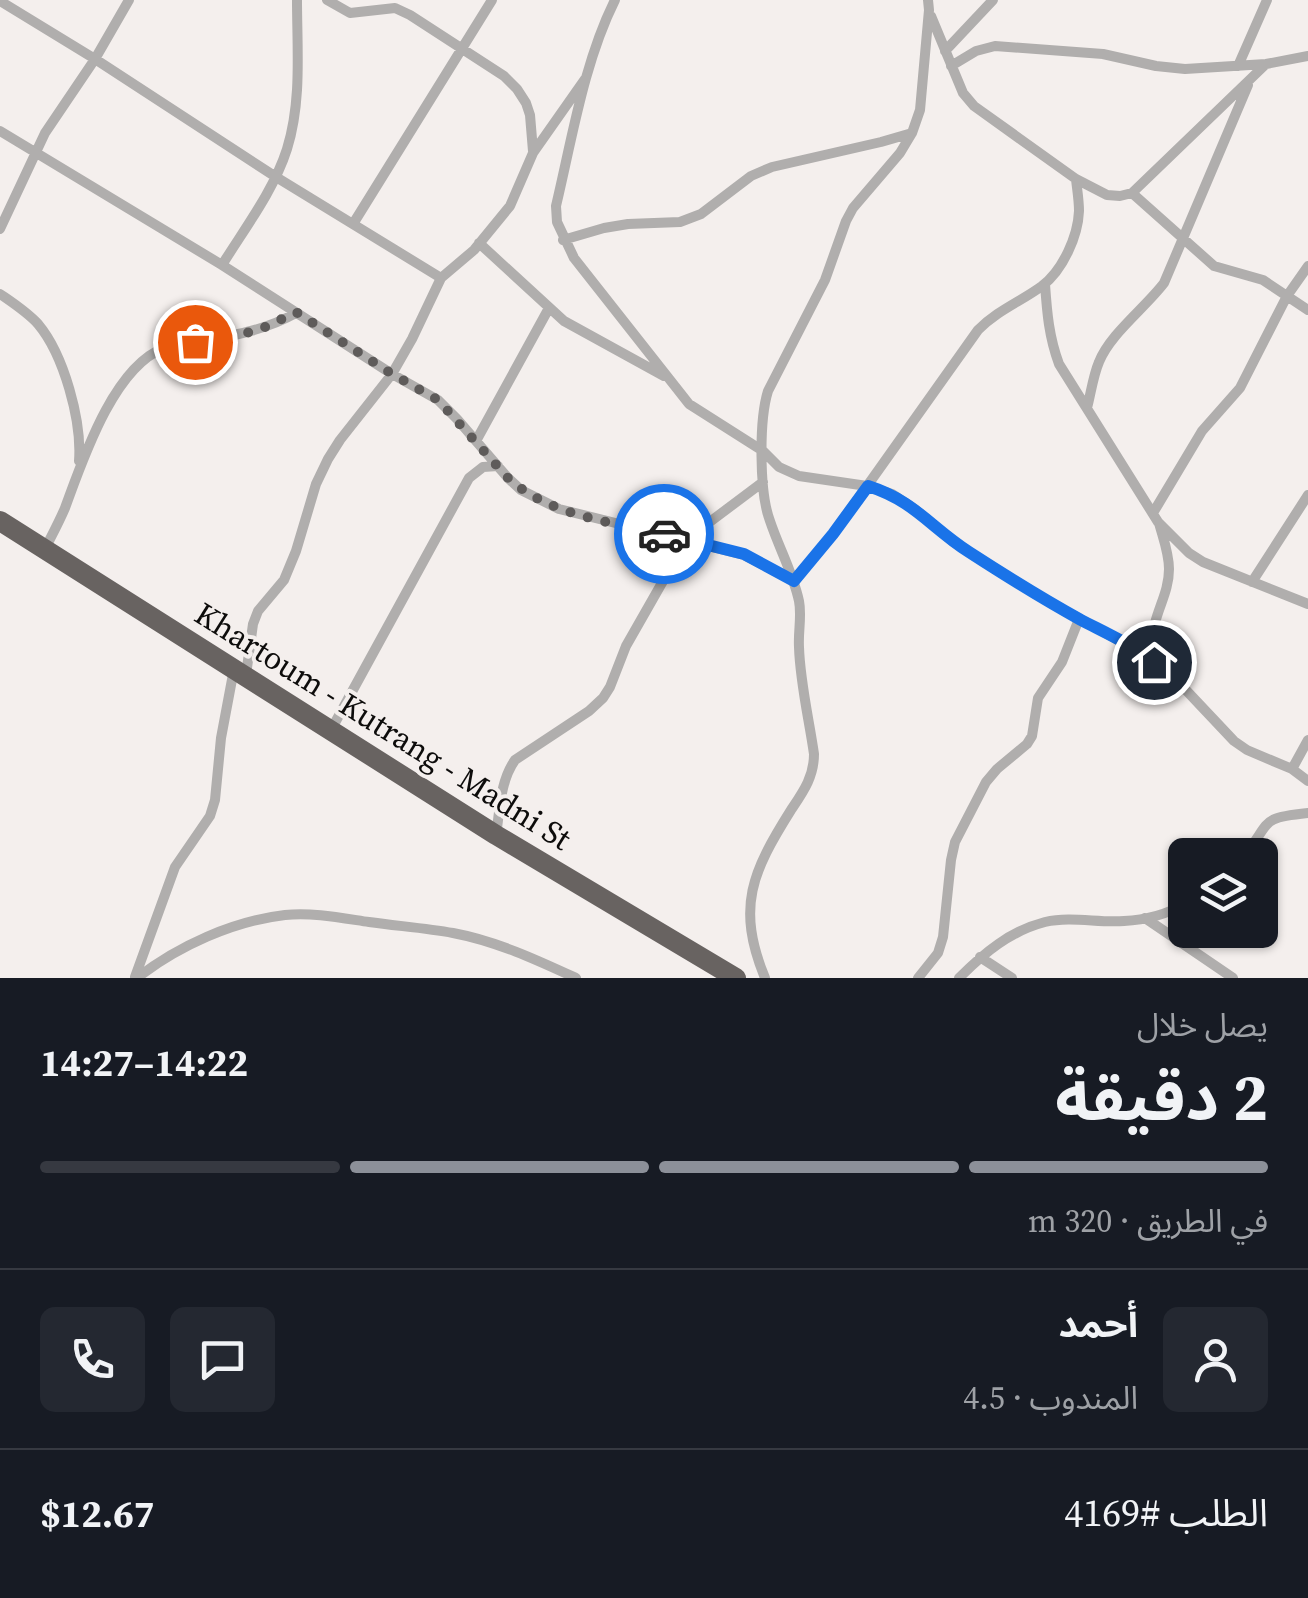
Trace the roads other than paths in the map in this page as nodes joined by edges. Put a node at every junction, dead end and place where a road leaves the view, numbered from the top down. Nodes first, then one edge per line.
1 (129, 0) edge
2 (297, 0) edge
3 (327, 0) edge
4 (492, 0) edge
5 (615, 0) edge
6 (993, 0) edge
7 (1268, 0) edge
8 (0, 1) edge
9 (16, 5) edge
10 (928, 5) edge
11 (462, 49) junction
12 (946, 51) junction
13 (1308, 56) edge
14 (94, 58) junction
15 (1266, 64) junction
16 (952, 66) junction
17 (1238, 66) junction
18 (588, 74) junction
19 (1250, 80) junction
20 (0, 131) edge
21 (912, 133) junction
22 (35, 153) junction
23 (534, 153) junction
24 (276, 176) junction
25 (1076, 179) junction
26 (1132, 193) junction
27 (353, 224) junction
28 (0, 228) edge
29 (564, 240) junction
30 (1184, 240) junction
31 (480, 243) junction
32 (222, 265) junction
33 (1308, 266) edge
34 (441, 278) junction
35 (1045, 284) junction
36 (0, 294) edge
37 (1287, 296) junction
38 (549, 308) junction
39 (1308, 310) edge
40 (296, 312) junction
41 (392, 374) junction
42 (667, 378) junction
43 (1087, 408) junction
44 (476, 441) junction
45 (763, 451) junction
46 (498, 466) junction
47 (78, 467) junction
48 (763, 482) junction
49 (868, 486) junction
50 (1308, 494) edge
51 (1156, 518) junction
52 (0, 521) edge
53 (687, 539) junction
54 (45, 549) junction
55 (794, 581) junction
56 (1252, 582) junction
57 (1308, 604) edge
58 (1079, 619) junction
59 (1154, 662) junction
60 (240, 673) junction
61 (332, 730) junction
62 (1308, 740) edge
63 (1292, 769) junction
64 (1308, 781) edge
65 (1308, 814) edge
66 (496, 835) junction
67 (1256, 838) edge
68 (1168, 910) edge
69 (1145, 918) junction
70 (980, 958) junction
71 (136, 978) edge
72 (576, 978) edge
73 (736, 978) edge
74 (766, 978) edge
75 (918, 978) edge
76 (960, 978) edge
77 (1012, 978) edge
78 (1233, 978) edge

1 - 14 street
2 - 24 street
3 - 11 street
4 - 11 street
5 - 18 street
6 - 12 street
7 - 17 street
8 - 9 street
9 - 14 street
10 - 12 street
10 - 21 street
11 - 23 street
11 - 27 street
12 - 16 street
13 - 15 street
14 - 22 street
14 - 24 street
15 - 17 street
15 - 19 street
16 - 17 street
16 - 25 street
18 - 23 street
18 - 29 street
19 - 26 street
19 - 30 street
20 - 22 street
21 - 29 street
21 - 45 street
22 - 28 street
22 - 32 street
23 - 31 street
24 - 27 street
24 - 32 street
25 - 26 street
25 - 35 street
26 - 30 street
27 - 34 street
29 - 42 street
30 - 37 street
30 - 43 street
31 - 34 street
31 - 38 street
32 - 40 street
33 - 37 street
34 - 41 street
35 - 43 street
35 - 49 street
36 - 47 street
37 - 39 street
37 - 51 street
38 - 42 street
38 - 44 street
40 - 41 street
40 - 47 street
41 - 44 street
41 - 60 street
42 - 45 street
43 - 51 street
44 - 46 street
45 - 48 street
45 - 49 street
46 - 53 street
46 - 61 street
47 - 54 street
48 - 53 street
48 - 55 street
49 - 55 street
49 - 58 street
50 - 56 street
51 - 56 street
51 - 59 street
52 - 54 highway, Khartoum - Kutrang - Madni St
53 - 55 street
53 - 66 street
54 - 60 highway, Khartoum - Kutrang - Madni St
55 - 74 street
56 - 57 street
58 - 59 street
58 - 75 street
59 - 63 street
60 - 61 highway, Khartoum - Kutrang - Madni St
60 - 71 street
61 - 66 highway, Khartoum - Kutrang - Madni St
62 - 63 street
63 - 64 street
65 - 67 street
66 - 73 highway, Khartoum - Kutrang - Madni St
68 - 69 street
69 - 70 street
69 - 78 street
70 - 76 street
70 - 77 street
71 - 72 street

